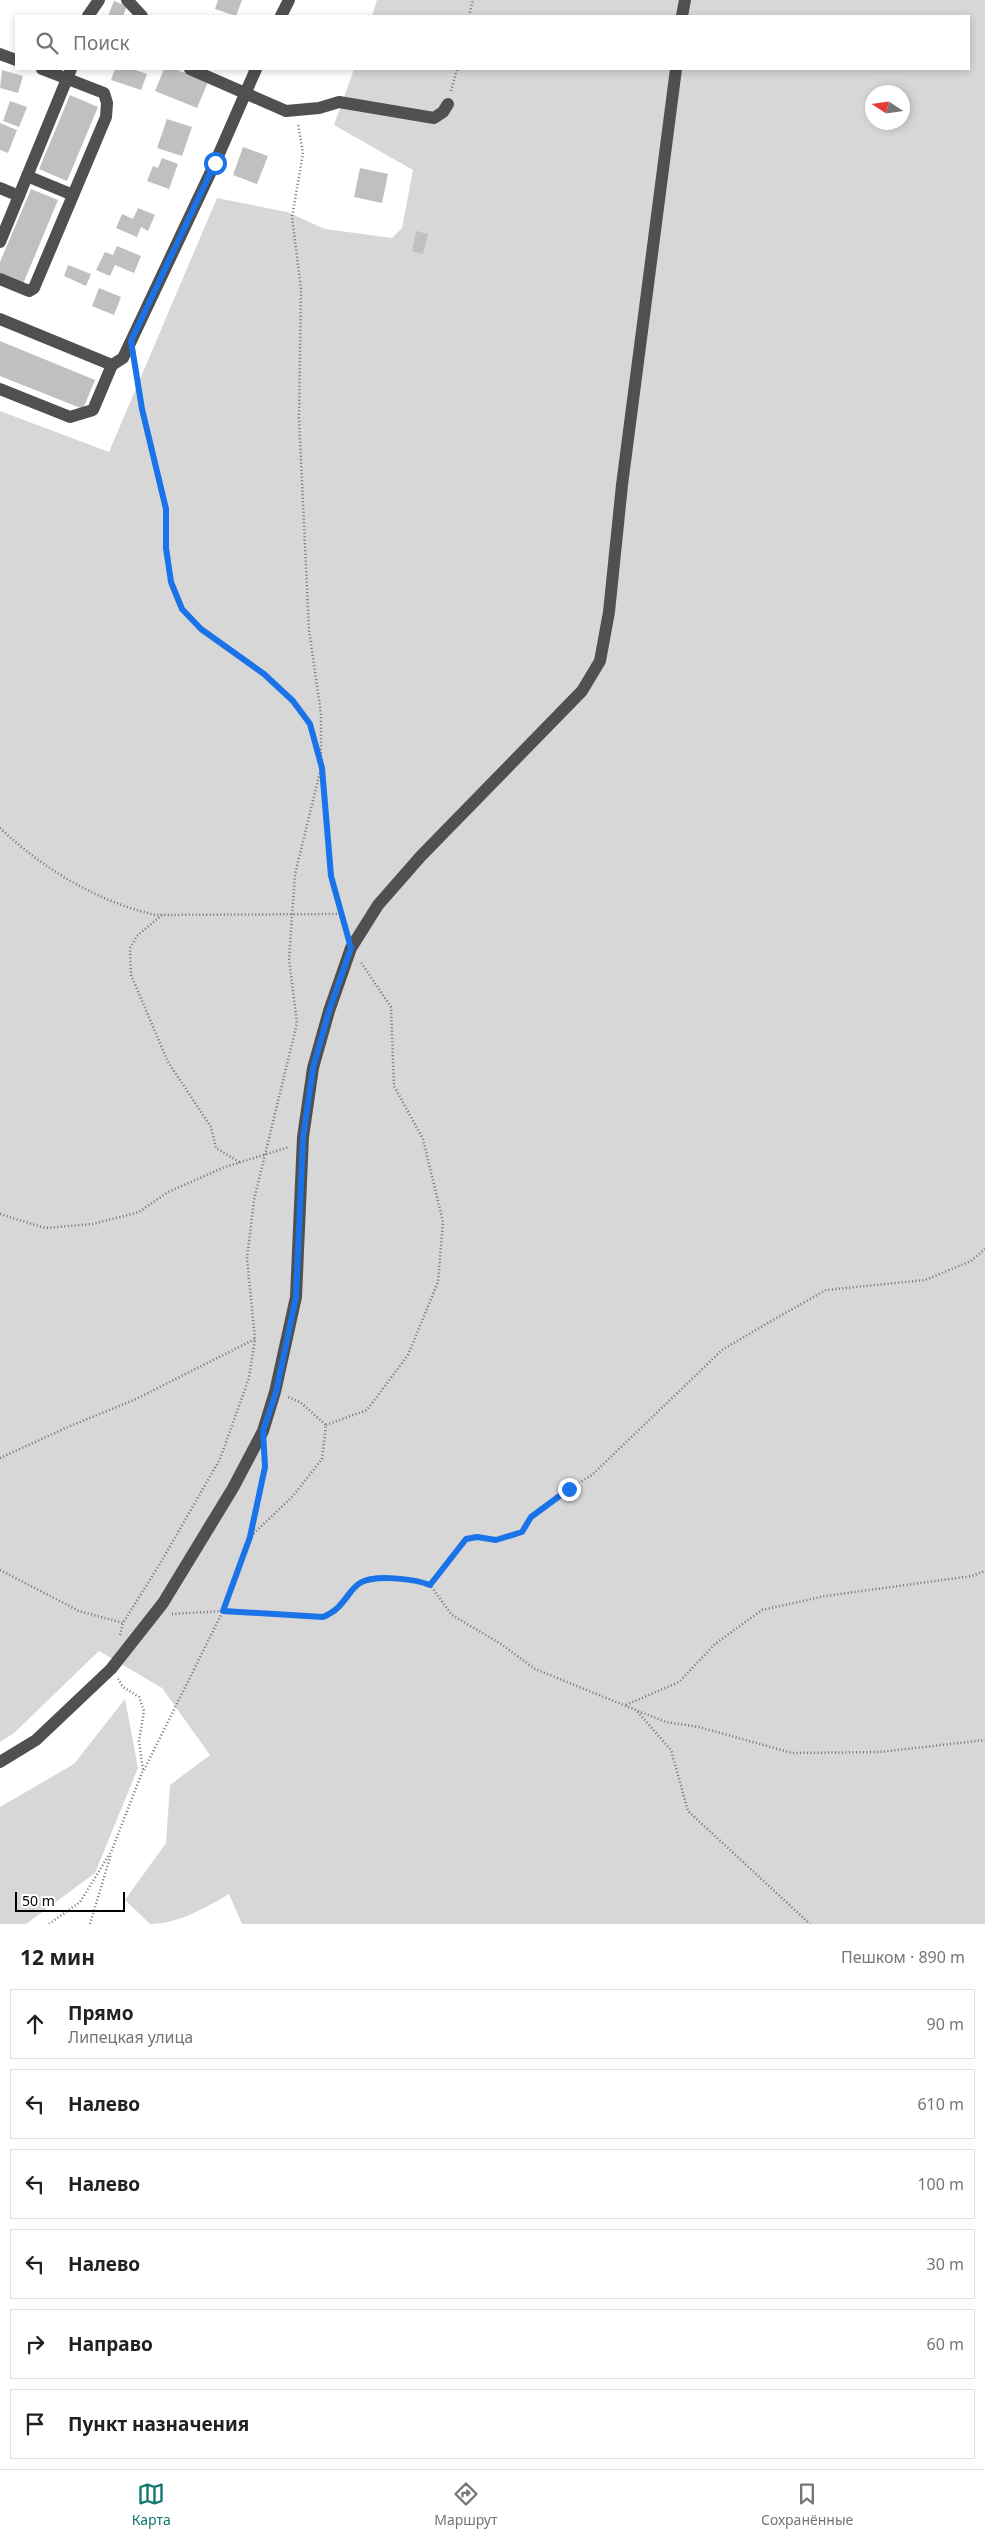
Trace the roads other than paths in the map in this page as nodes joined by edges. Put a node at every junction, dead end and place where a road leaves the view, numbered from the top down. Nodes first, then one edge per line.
1 (99, 0) edge
2 (127, 0) edge
3 (289, 0) edge
4 (684, 0) edge
5 (90, 15) edge
6 (141, 15) edge
7 (282, 15) edge
8 (682, 15) edge
9 (0, 54) edge
10 (15, 60) edge
11 (49, 70) edge
12 (192, 70) edge
13 (256, 70) edge
14 (676, 70) edge
15 (70, 73) edge
16 (245, 91) junction
17 (448, 104) road end
18 (27, 176) junction
19 (0, 188) edge
20 (73, 195) junction
21 (19, 196) junction
22 (0, 242) edge
23 (0, 279) edge
24 (0, 319) edge
25 (112, 365) junction
26 (0, 389) edge
27 (0, 1762) edge

1 - 5 street
2 - 6 street
3 - 7 street
4 - 8 street
9 - 10 street
11 - 15 street
12 - 16 street
13 - 16 street
14 - 27 street
15 - 18 street
15 - 20 street
16 - 17 street
16 - 25 street
18 - 20 street
18 - 21 street
19 - 21 street
20 - 23 street
21 - 22 street
24 - 25 street
25 - 26 street

